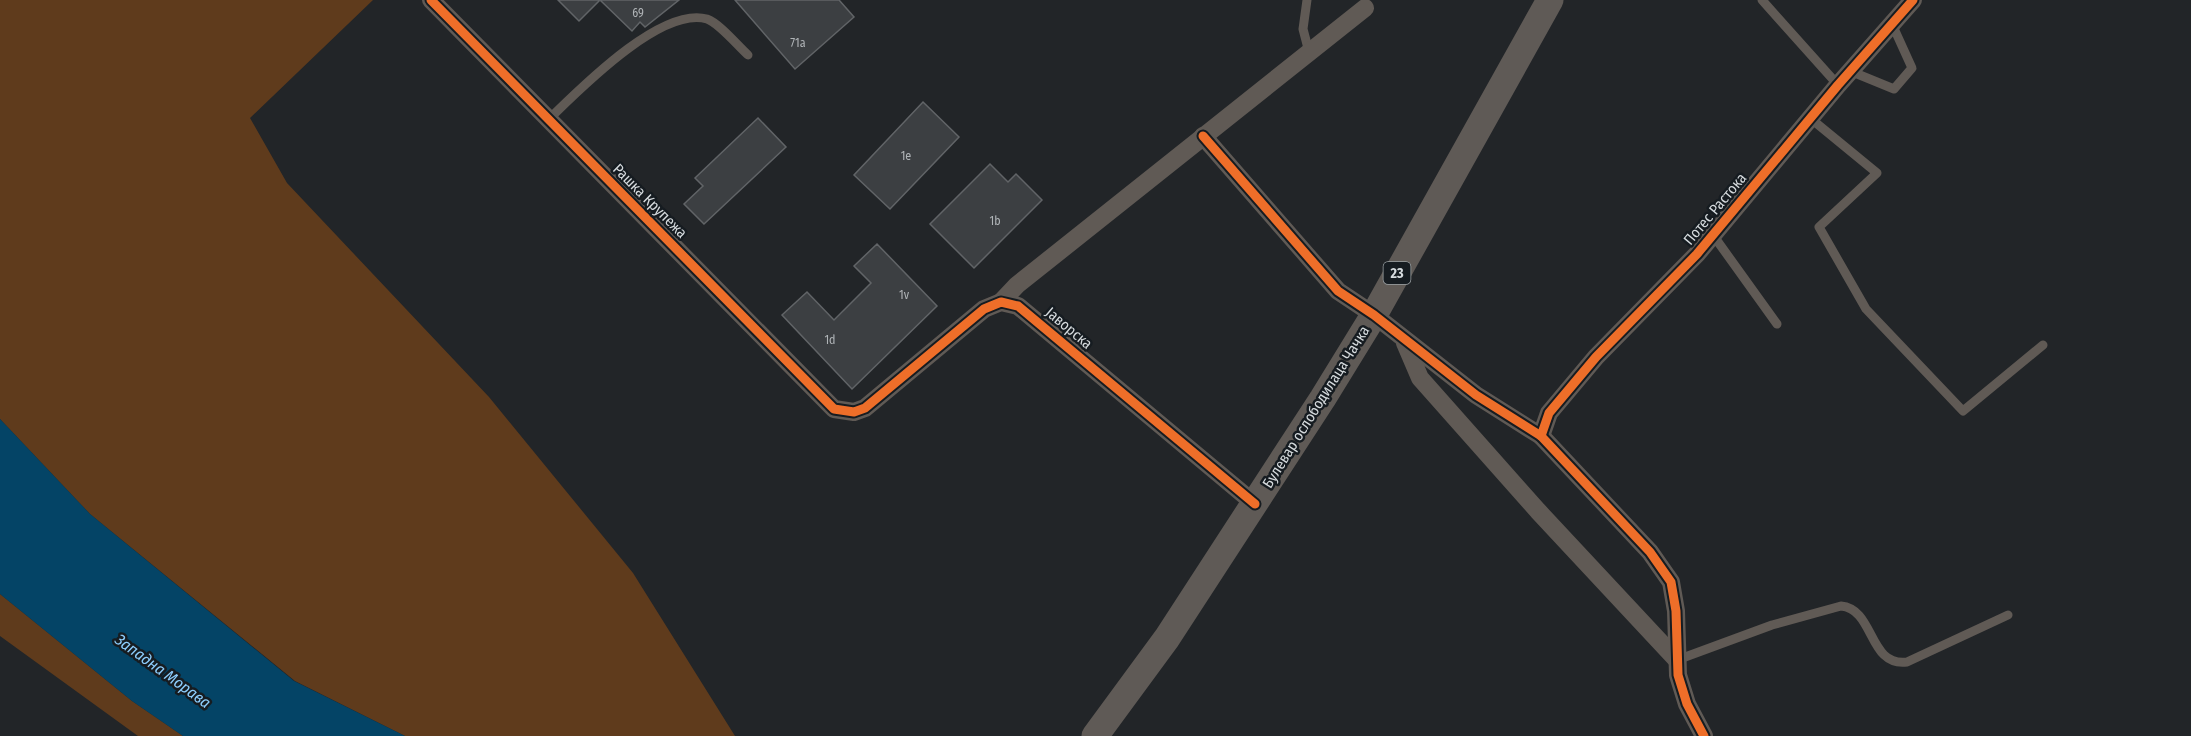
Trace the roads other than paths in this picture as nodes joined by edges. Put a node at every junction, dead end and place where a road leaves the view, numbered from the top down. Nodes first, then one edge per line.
1 (431, 0) edge
2 (1307, 0) edge
3 (1550, 0) edge
4 (1762, 0) edge
5 (1913, 0) edge
6 (1365, 8) dead end
7 (1892, 24) junction
8 (1309, 52) junction
9 (748, 55) dead end
10 (1850, 71) junction
11 (1838, 85) junction
12 (1810, 118) junction
13 (549, 119) junction
14 (1203, 136) junction
15 (1713, 235) junction
16 (1001, 302) junction
17 (1374, 315) junction
18 (1777, 324) dead end
19 (1404, 341) junction
20 (2043, 345) dead end
21 (1541, 436) junction
22 (1255, 504) junction
23 (2008, 615) dead end
24 (1677, 660) junction
25 (1095, 736) edge
26 (1704, 736) edge

1 - 13 street, Рашка Крупежа
2 - 8 lane
3 - 17 main road, Булевар ослободилаца Чачка / 23
4 - 11 lane
5 - 7 street, Потес Растока
6 - 8 street
7 - 10 street, Потес Растока
7 - 10 lane
8 - 14 street
9 - 13 lane
10 - 11 street, Потес Растока
11 - 12 street, Потес Растока
12 - 15 street, Потес Растока
12 - 20 lane
13 - 16 street, Рашка Крупежа
14 - 16 street
14 - 17 street
15 - 18 lane
15 - 21 street, Потес Растока
16 - 22 street, Јаворска
17 - 19 street
17 - 22 main road, Булевар ослободилаца Чачка / 23
19 - 21 street
19 - 24 street
21 - 24 street
22 - 25 main road, Булевар ослободилаца Чачка / 23
23 - 24 lane
24 - 26 street

